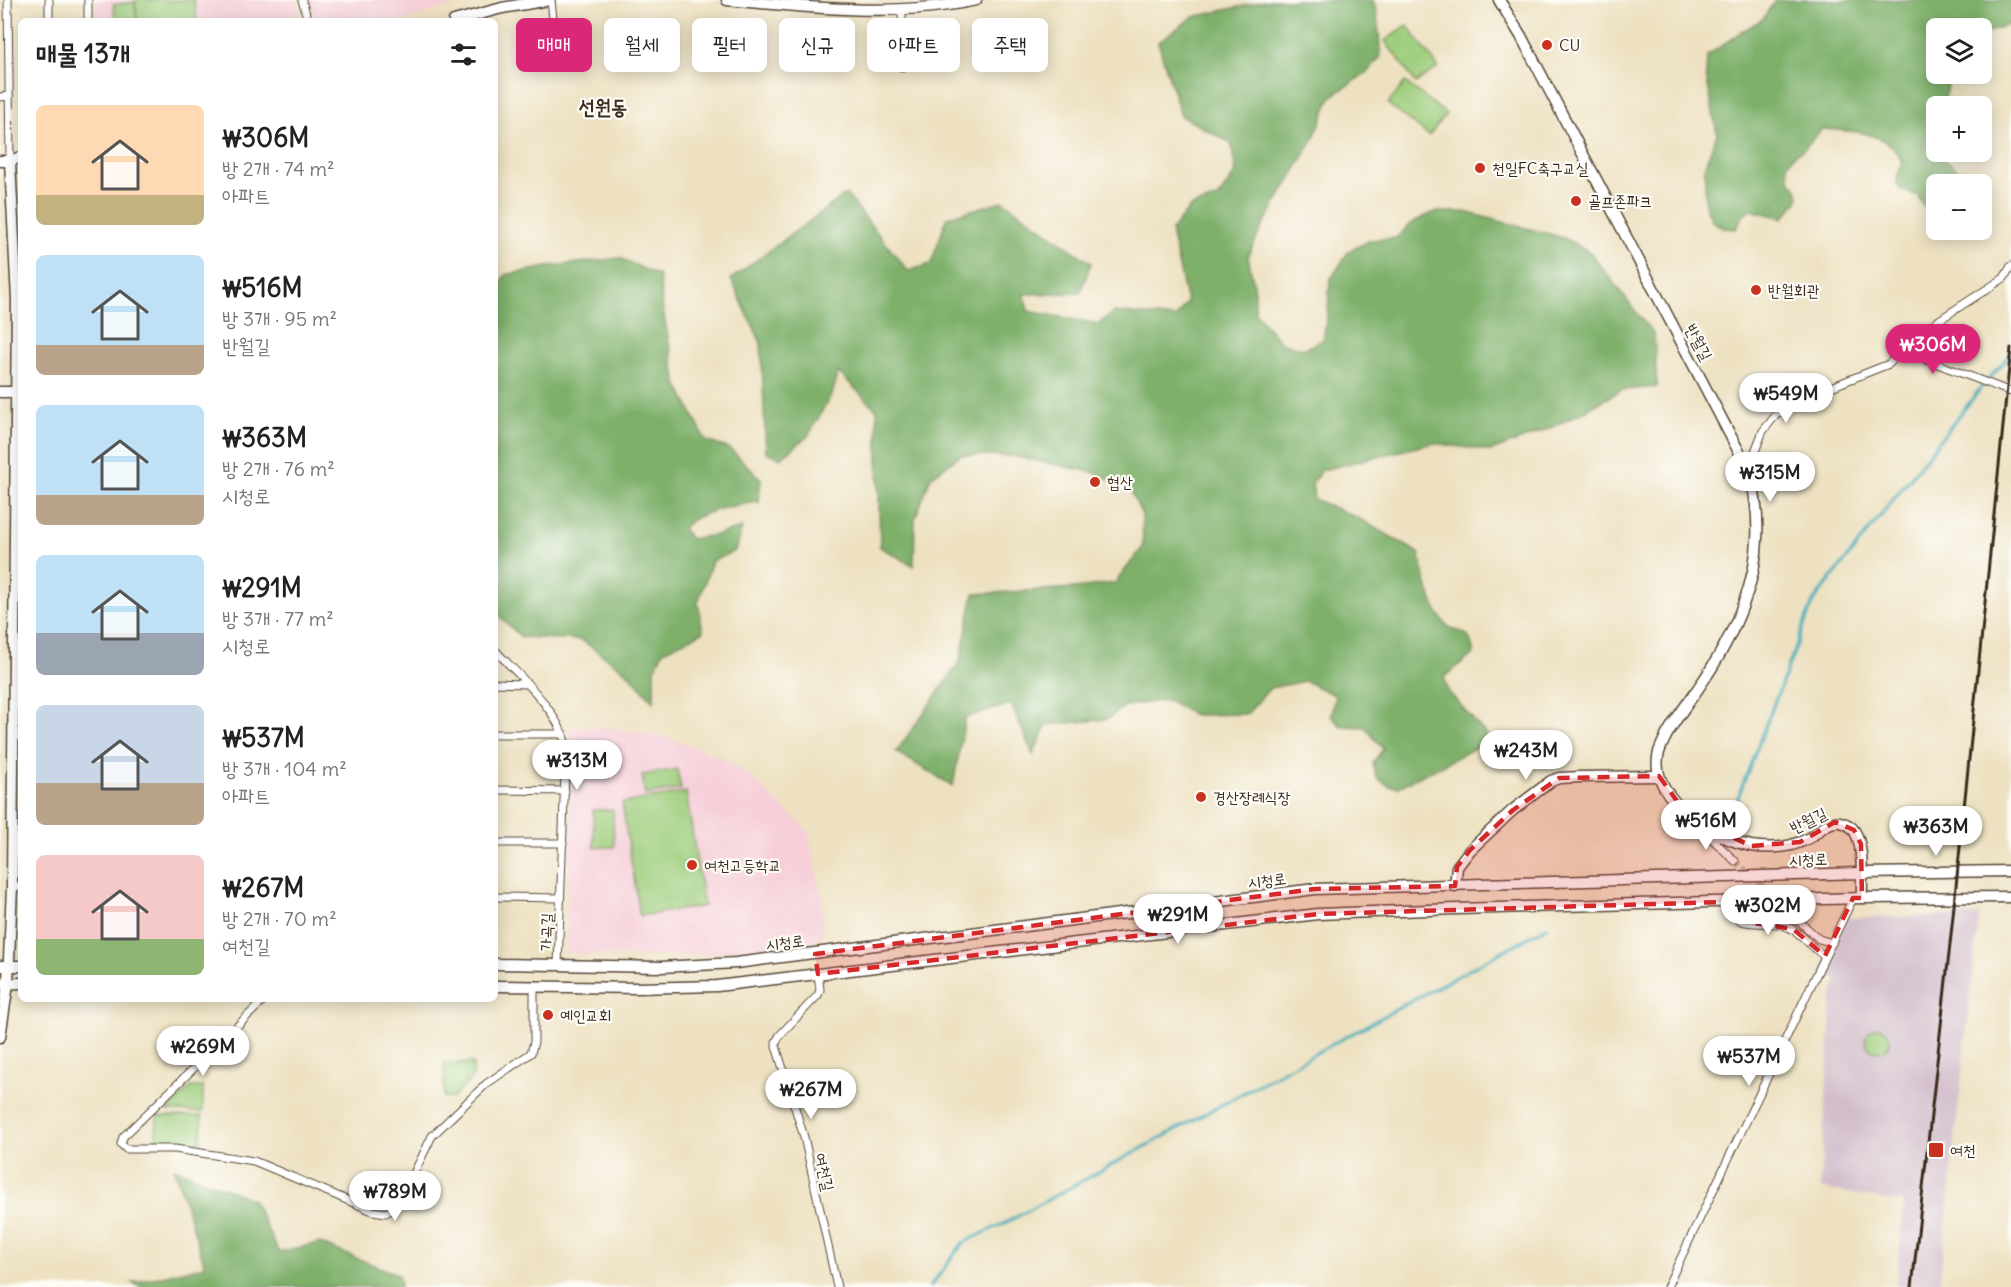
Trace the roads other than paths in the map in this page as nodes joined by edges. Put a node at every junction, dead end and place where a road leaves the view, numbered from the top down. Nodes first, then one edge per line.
1 (8, 0) edge
2 (50, 0) edge
3 (88, 0) edge
4 (303, 0) edge
5 (546, 0) edge
6 (727, 0) edge
7 (976, 0) edge
8 (1499, 0) edge
9 (902, 5) edge
10 (49, 18) edge
11 (88, 18) edge
12 (307, 18) edge
13 (465, 18) edge
14 (549, 18) edge
15 (4, 38) edge
16 (9, 96) junction
17 (0, 97) edge
18 (10, 160) edge
19 (2011, 266) edge
20 (18, 280) edge
21 (17, 300) junction
22 (1901, 350) junction
23 (0, 392) edge
24 (18, 392) edge
25 (2011, 392) edge
26 (18, 435) edge
27 (18, 466) edge
28 (1748, 469) junction
29 (18, 501) edge
30 (17, 554) edge
31 (17, 591) edge
32 (17, 624) edge
33 (498, 653) edge
34 (498, 683) edge
35 (527, 684) junction
36 (17, 711) edge
37 (498, 734) edge
38 (563, 734) junction
39 (1658, 754) junction
40 (1632, 775) junction
41 (1659, 776) junction
42 (498, 790) edge
43 (565, 791) junction
44 (1700, 823) junction
45 (498, 843) edge
46 (563, 843) junction
47 (1735, 861) tunnel mouth
48 (2011, 871) edge
49 (1861, 873) junction
50 (1455, 886) junction
51 (16, 887) edge
52 (498, 897) edge
53 (2011, 897) edge
54 (560, 898) junction
55 (1858, 898) junction
56 (1723, 902) junction
57 (1798, 920) tunnel mouth
58 (1832, 943) junction
59 (815, 954) junction
60 (1825, 956) junction
61 (498, 964) edge
62 (4, 966) edge
63 (558, 966) junction
64 (818, 974) junction
65 (4, 984) edge
66 (498, 986) edge
67 (534, 987) junction
68 (262, 1002) edge
69 (0, 1037) edge
70 (837, 1287) edge
71 (1667, 1287) edge

1 - 15 street
2 - 10 street
3 - 11 street
4 - 12 street
5 - 13 street
5 - 14 street
6 - 9 street
7 - 9 street
8 - 28 street, 반월길
15 - 16 street
16 - 17 street
16 - 18 street
18 - 21 street
19 - 22 street
20 - 21 street
21 - 24 street
22 - 25 street
22 - 28 street
23 - 24 street
24 - 26 street
26 - 27 street
27 - 29 street
28 - 39 street, 반월길
29 - 30 street
30 - 31 street
31 - 32 street
32 - 36 street
33 - 35 street, 가곡길
34 - 35 street
35 - 38 street, 가곡길
36 - 51 street
37 - 38 street
38 - 43 street, 가곡길
39 - 40 street
39 - 41 street, 반월길
40 - 41 street
40 - 50 street
41 - 44 street, 반월길
42 - 43 street
43 - 46 street, 가곡길
44 - 47 street
44 - 49 street, 반월길
45 - 46 street
46 - 54 street, 가곡길
48 - 49 street, 시청로
49 - 50 street, 시청로
49 - 55 street, 반월길
50 - 59 street, 시청로
51 - 62 street
52 - 54 street, 가곡길
53 - 55 street
54 - 63 street, 가곡길
55 - 56 street
55 - 58 street
56 - 60 street
56 - 64 street
57 - 58 street
58 - 60 street
59 - 63 street, 시청로
59 - 64 street
60 - 71 street
61 - 63 street, 시청로
62 - 65 street
64 - 67 street
64 - 70 street, 여천길
65 - 69 street
66 - 67 street
67 - 68 street

